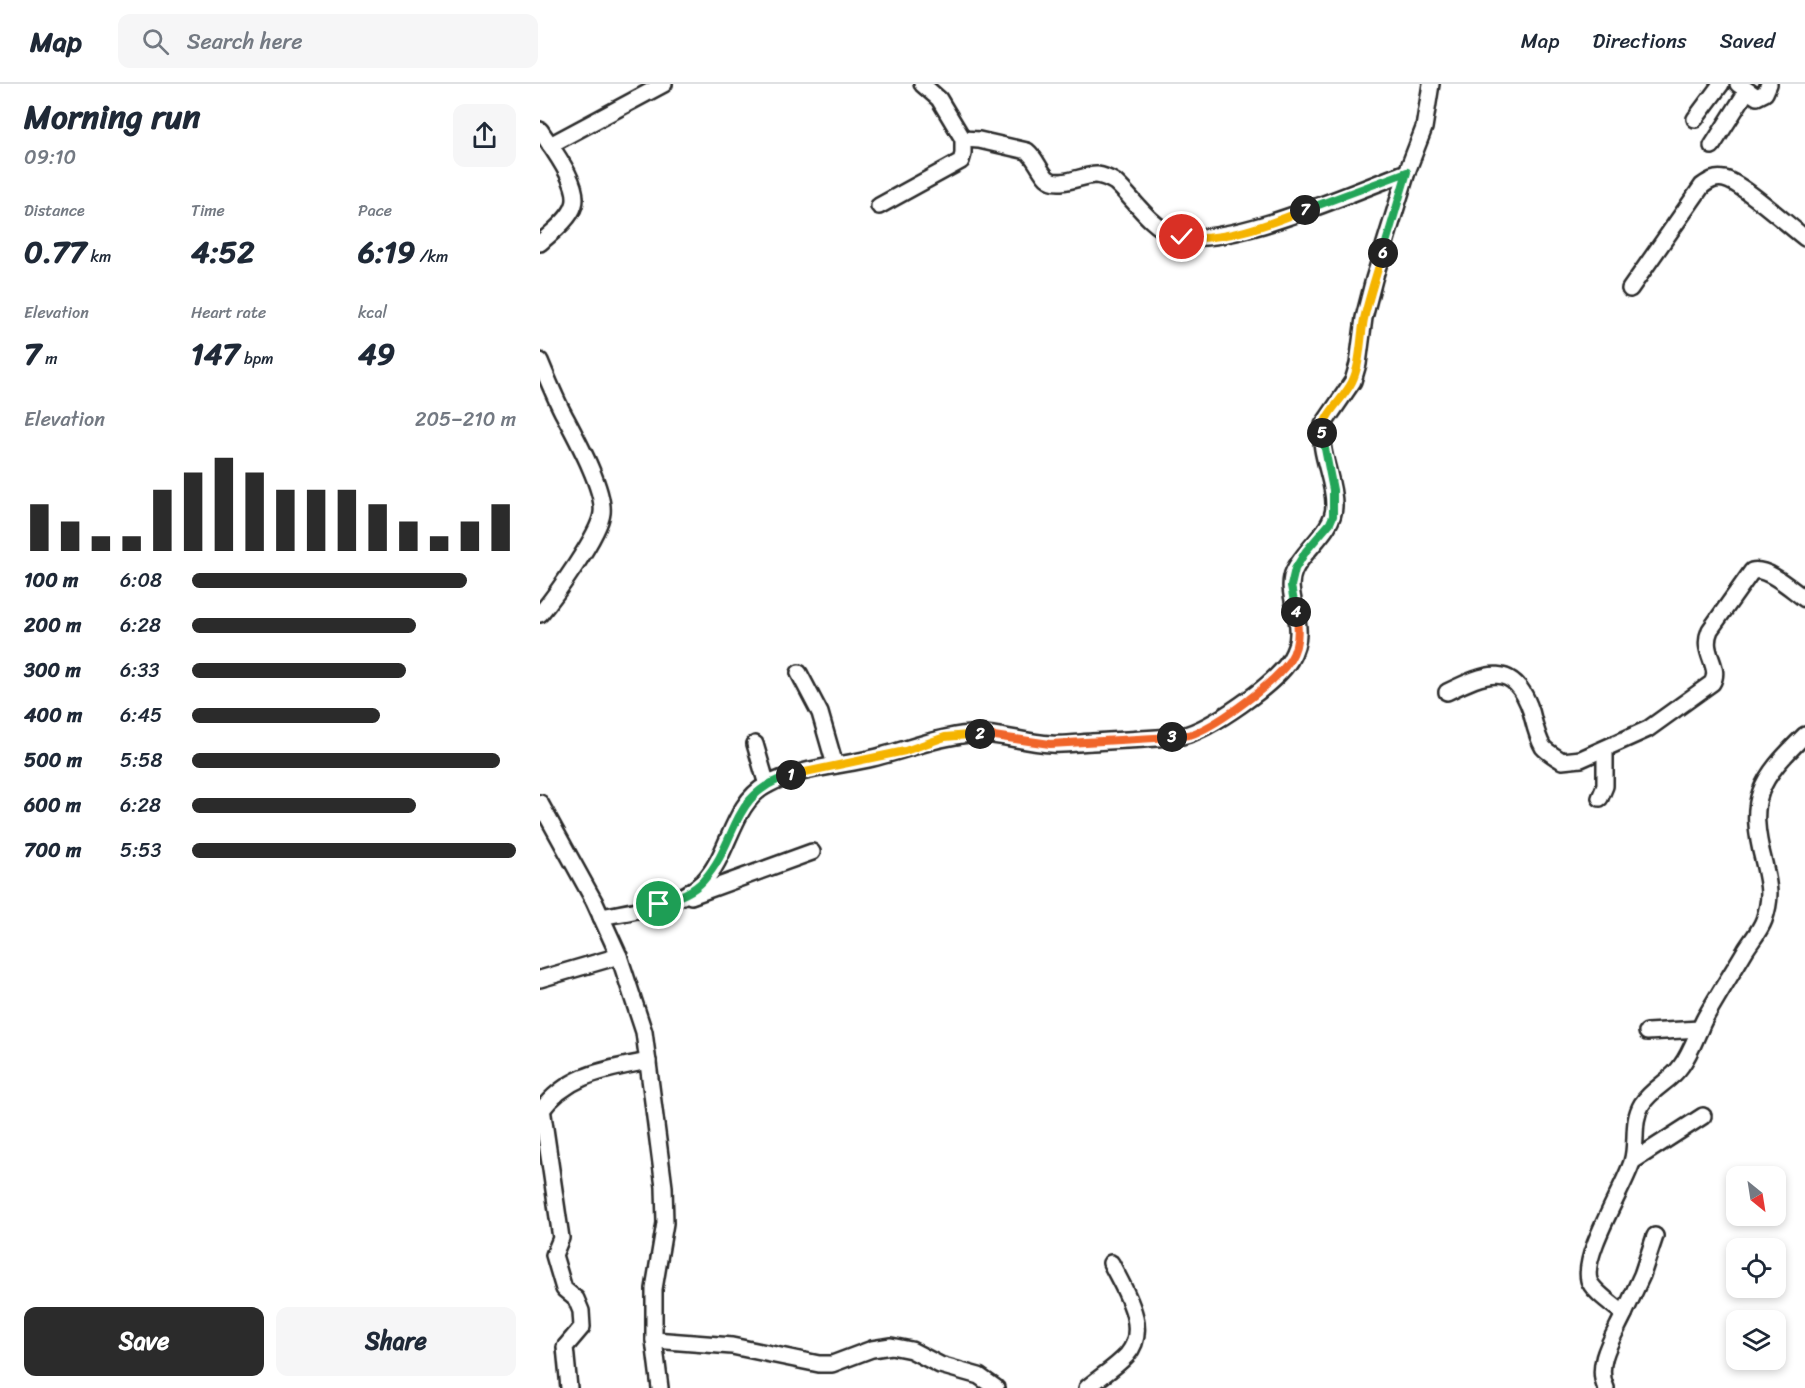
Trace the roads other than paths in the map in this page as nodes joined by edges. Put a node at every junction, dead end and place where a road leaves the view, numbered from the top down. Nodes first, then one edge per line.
1 (664, 84) edge
2 (922, 84) edge
3 (1431, 84) edge
4 (1721, 84) edge
5 (1769, 84) edge
6 (1743, 88) edge
7 (1695, 119) dead end
8 (540, 130) edge
9 (963, 139) junction
10 (549, 145) junction
11 (1712, 146) dead end
12 (1407, 172) junction
13 (879, 206) dead end
14 (1805, 238) edge
15 (540, 243) edge
16 (1630, 289) dead end
17 (540, 361) edge
18 (1805, 599) edge
19 (540, 614) edge
20 (799, 673) dead end
21 (1447, 693) dead end
22 (1805, 735) edge
23 (755, 744) dead end
24 (1605, 749) junction
25 (835, 765) junction
26 (766, 785) junction
27 (1600, 798) dead end
28 (540, 803) edge
29 (812, 852) dead end
30 (659, 904) junction
31 (601, 916) junction
32 (619, 956) junction
33 (540, 979) edge
34 (1700, 1029) junction
35 (1647, 1032) dead end
36 (648, 1061) junction
37 (541, 1110) edge
38 (1703, 1116) dead end
39 (1633, 1161) junction
40 (1655, 1236) dead end
41 (1111, 1263) dead end
42 (1624, 1314) junction
43 (654, 1340) junction
44 (569, 1388) edge
45 (660, 1388) edge
46 (996, 1388) edge
47 (1087, 1388) edge
48 (1606, 1388) edge

1 - 10 street
2 - 9 street
3 - 12 street
4 - 7 street
5 - 6 street
6 - 11 street
8 - 10 street
9 - 12 street
9 - 13 street
10 - 15 street
12 - 25 street
14 - 16 street
17 - 19 street
18 - 24 street
20 - 25 street
21 - 24 street
22 - 34 street
23 - 26 street
24 - 27 street
25 - 26 street
26 - 30 street
28 - 31 street
29 - 30 street
30 - 31 street
31 - 32 street
32 - 33 street
32 - 36 street
34 - 35 street
34 - 39 street
36 - 37 street
36 - 43 street
37 - 44 street
38 - 39 street
39 - 42 street
40 - 42 street
41 - 47 street
42 - 48 street
43 - 45 street
43 - 46 street

